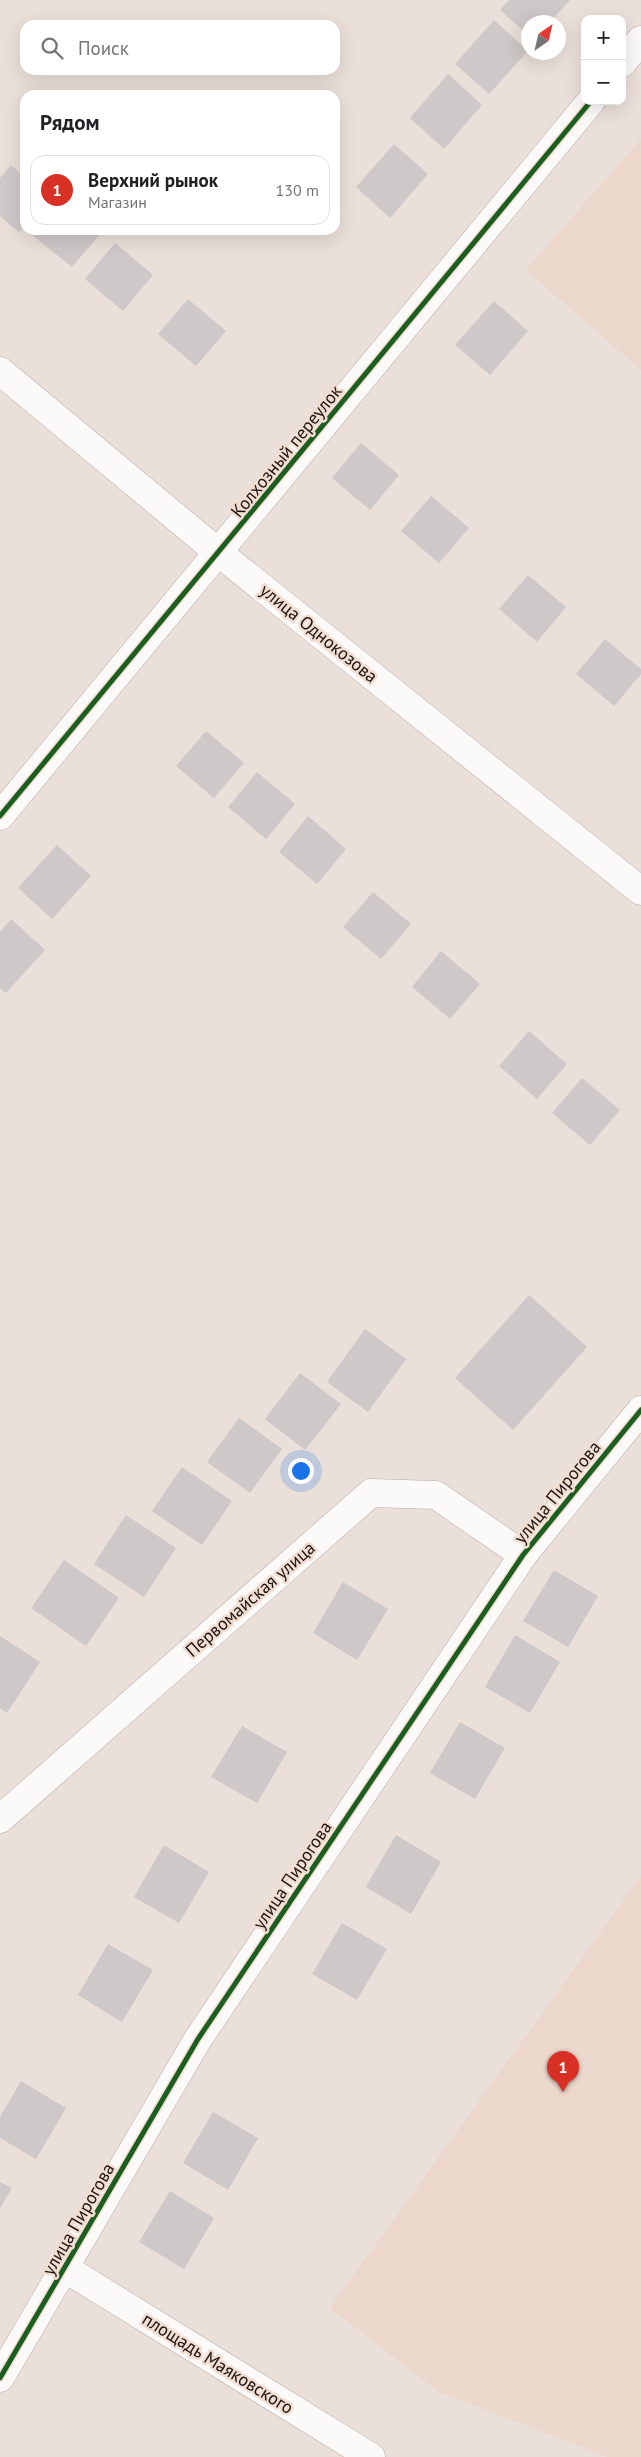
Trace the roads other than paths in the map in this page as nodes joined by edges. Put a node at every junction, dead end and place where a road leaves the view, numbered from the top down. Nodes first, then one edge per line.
1 (641, 40) edge
2 (624, 60) edge
3 (588, 105) edge
4 (0, 371) edge
5 (219, 553) junction
6 (0, 816) edge
7 (641, 891) edge
8 (641, 1410) edge
9 (523, 1556) junction
10 (0, 1819) edge
11 (66, 2269) junction
12 (0, 2378) edge
13 (370, 2457) edge

1 - 2 street
3 - 5 street, Колхозный переулок
4 - 5 street, улица Однокозова
5 - 6 street, Колхозный переулок
5 - 7 street, улица Однокозова
8 - 9 street, улица Пирогова
9 - 10 street, Первомайская улица
9 - 11 street, улица Пирогова
11 - 12 street, улица Пирогова
11 - 13 street, площадь Маяковского

